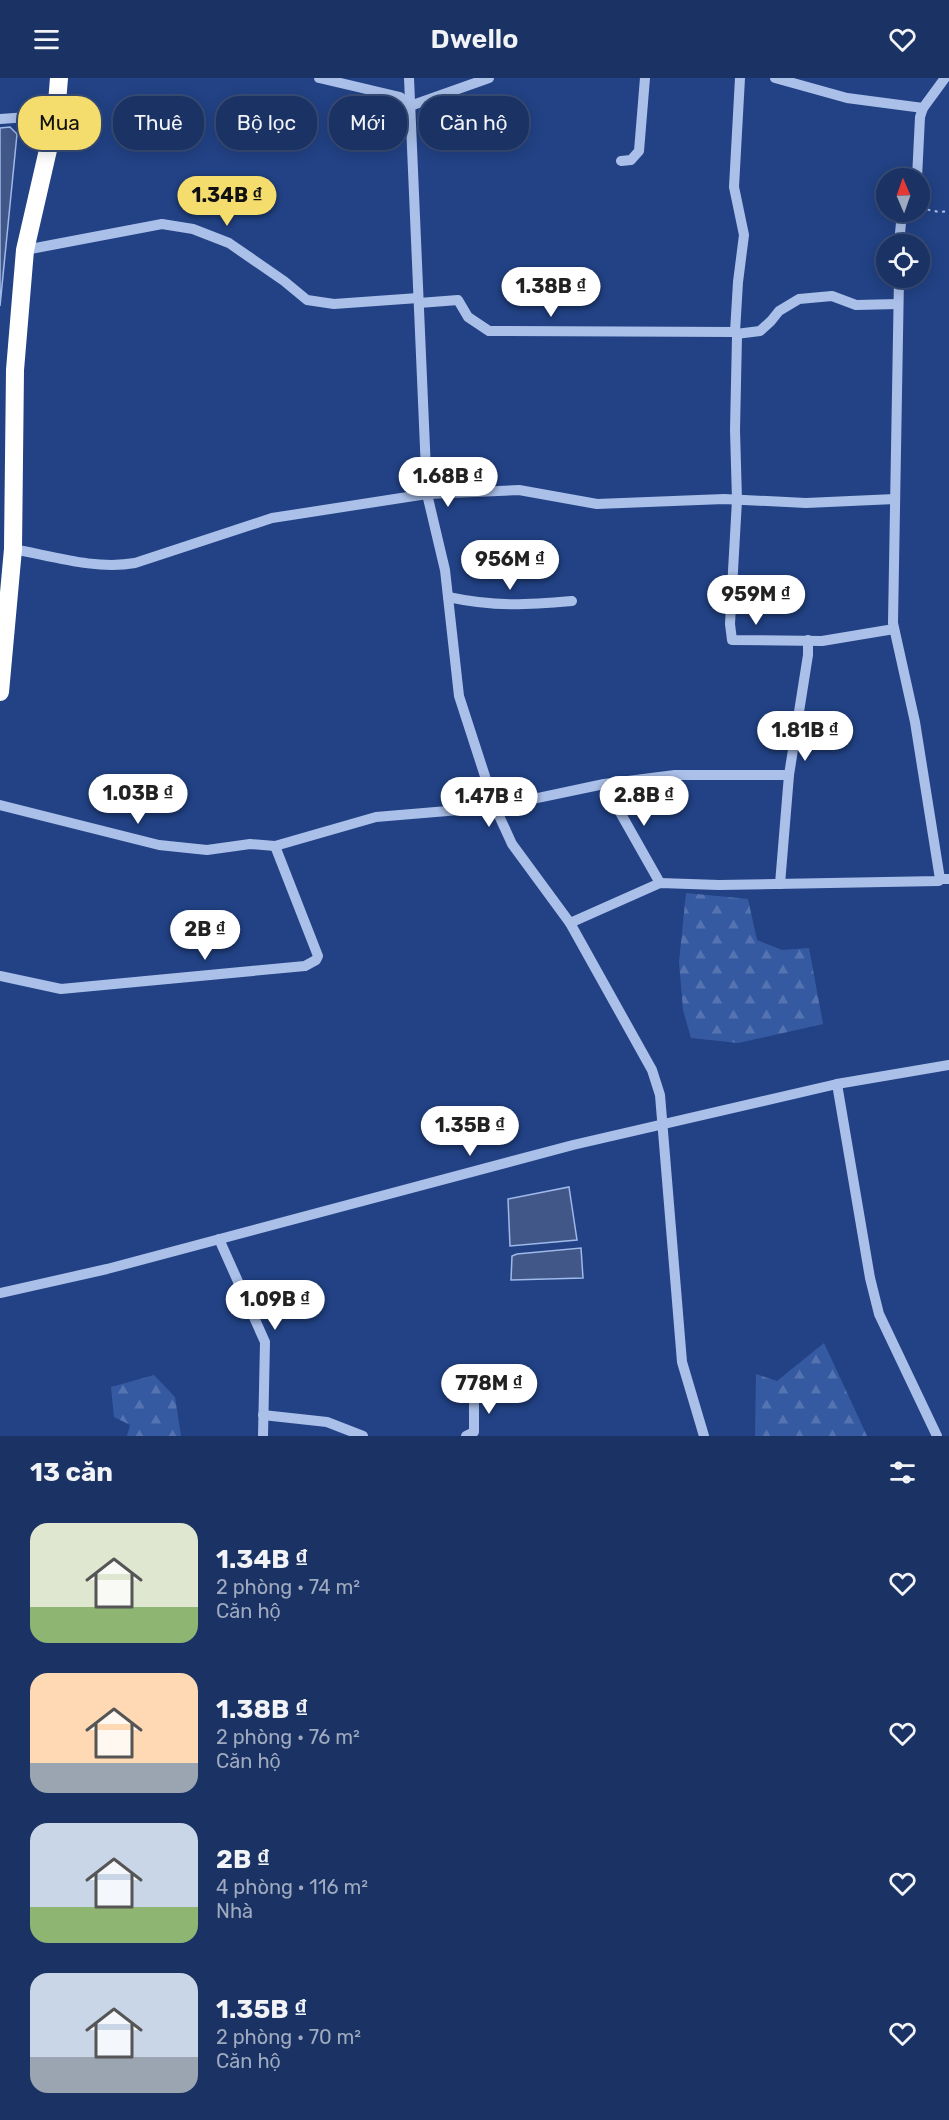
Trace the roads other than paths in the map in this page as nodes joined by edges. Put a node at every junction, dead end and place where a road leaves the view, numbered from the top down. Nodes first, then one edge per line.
1 (59, 78) edge
2 (319, 78) edge
3 (409, 78) edge
4 (489, 78) edge
5 (645, 78) edge
6 (740, 78) edge
7 (775, 78) edge
8 (945, 78) edge
9 (58, 96) edge
10 (410, 106) junction
11 (923, 108) junction
12 (18, 118) edge
13 (0, 119) edge
14 (48, 150) edge
15 (621, 160) dead end
16 (917, 168) edge
17 (25, 250) junction
18 (899, 288) edge
19 (419, 301) junction
20 (898, 304) junction
21 (735, 333) junction
22 (427, 494) junction
23 (895, 499) junction
24 (737, 500) junction
25 (13, 549) junction
26 (448, 597) junction
27 (572, 601) dead end
28 (894, 629) junction
29 (808, 640) junction
30 (0, 692) edge
31 (789, 775) junction
32 (604, 784) junction
33 (0, 805) edge
34 (495, 807) junction
35 (275, 846) junction
36 (944, 879) edge
37 (660, 883) junction
38 (780, 884) junction
39 (570, 923) junction
40 (0, 976) edge
41 (949, 1065) edge
42 (837, 1084) junction
43 (663, 1124) junction
44 (219, 1239) junction
45 (0, 1293) edge
46 (474, 1375) dead end
47 (263, 1415) junction
48 (263, 1436) edge
49 (363, 1436) edge
50 (466, 1436) edge
51 (704, 1436) edge
52 (937, 1436) edge

1 - 9 highway
2 - 10 street
3 - 10 street
4 - 10 street
5 - 15 street
6 - 21 street
7 - 11 street
8 - 11 street
10 - 19 street
11 - 16 street
12 - 13 street
14 - 17 highway
17 - 19 street
17 - 25 highway
18 - 20 street
19 - 21 street
19 - 22 street
20 - 21 street
20 - 23 street
21 - 24 street
22 - 24 street
22 - 25 street
22 - 26 street
23 - 24 street
23 - 28 street
24 - 29 street
25 - 30 highway
26 - 27 street
26 - 34 street
28 - 29 street
28 - 36 street
29 - 31 street
31 - 32 street
31 - 38 street
32 - 34 street
32 - 37 street
33 - 35 street
34 - 35 street
34 - 39 street
35 - 40 street
36 - 38 street
37 - 38 street
37 - 39 street
39 - 43 street
41 - 42 street
42 - 43 street
42 - 52 street
43 - 44 street
43 - 51 street
44 - 45 street
44 - 47 street
46 - 50 street
47 - 48 street
47 - 49 street

